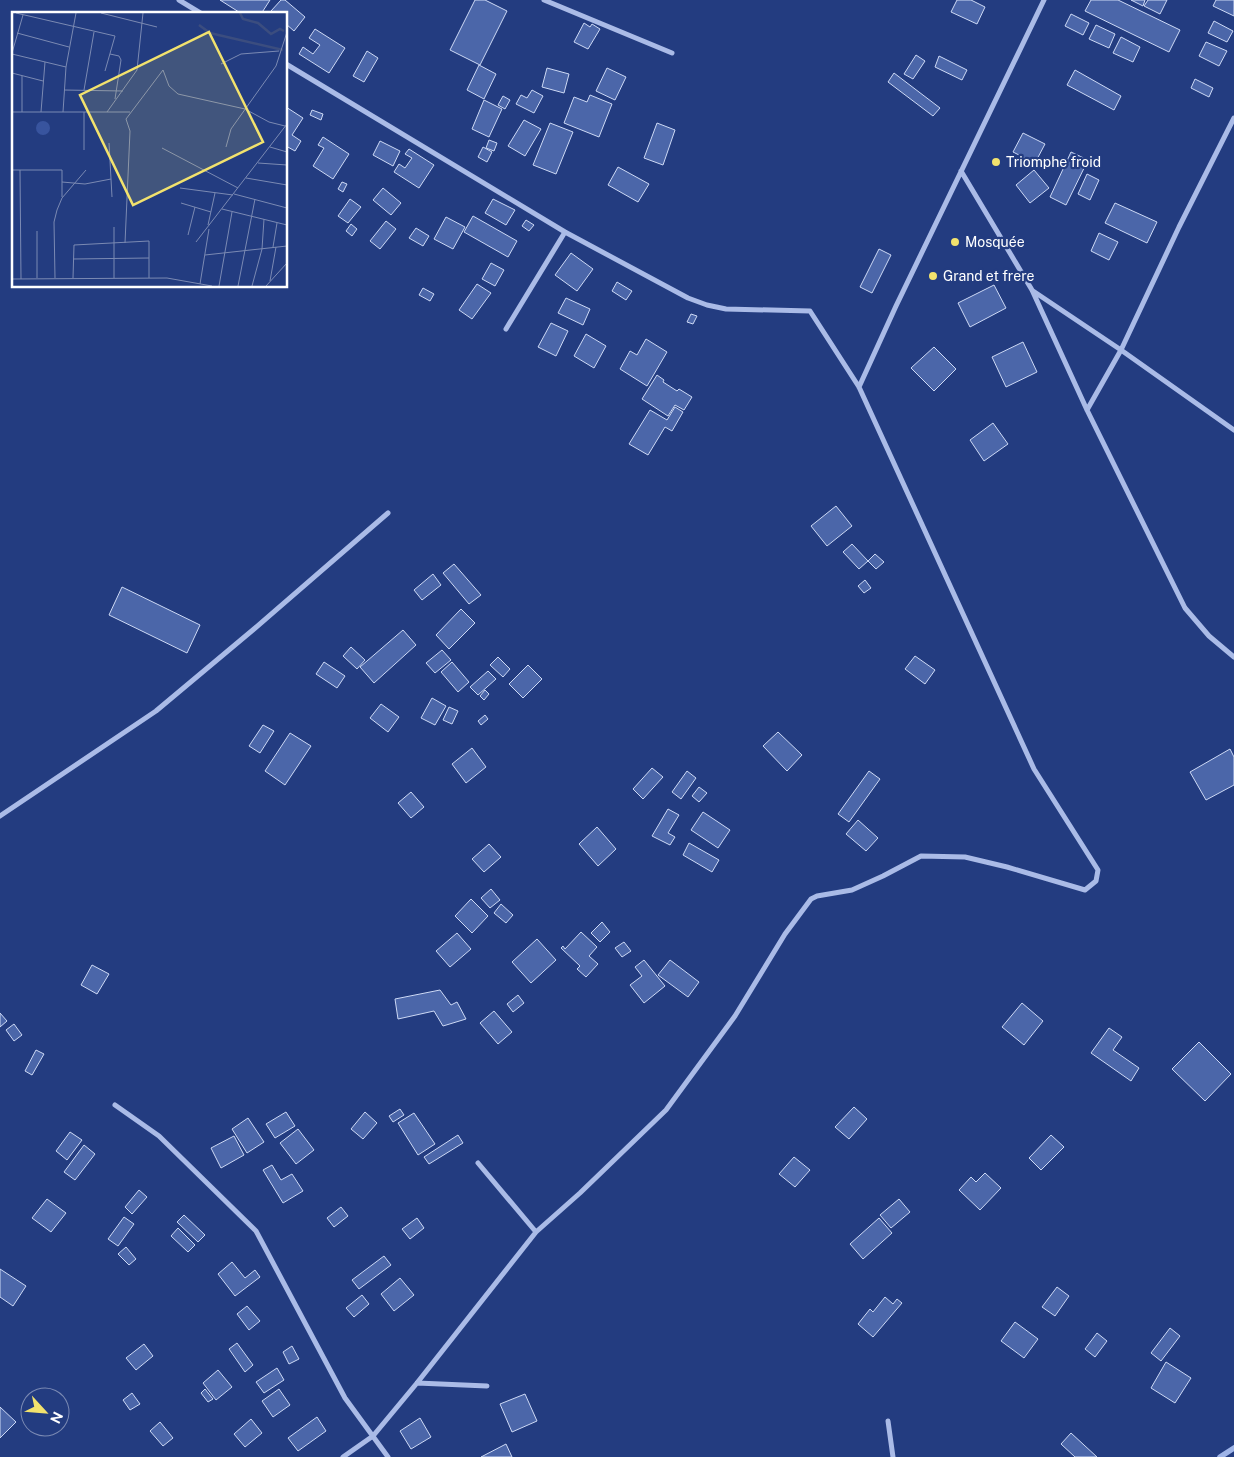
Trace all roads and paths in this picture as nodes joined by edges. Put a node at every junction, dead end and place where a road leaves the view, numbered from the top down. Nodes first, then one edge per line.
1 (179, 0) edge
2 (544, 0) edge
3 (1044, 0) edge
4 (199, 12) edge
5 (672, 53) dead end
6 (288, 65) edge
7 (1234, 118) edge
8 (961, 171) junction
9 (565, 232) junction
10 (1032, 290) junction
11 (506, 330) dead end
12 (1121, 350) junction
13 (859, 387) junction
14 (1087, 410) junction
15 (1234, 430) edge
16 (388, 513) dead end
17 (1234, 657) edge
18 (0, 816) edge
19 (114, 1105) dead end
20 (478, 1163) dead end
21 (536, 1232) junction
22 (417, 1384) junction
23 (487, 1386) dead end
24 (888, 1421) dead end
25 (373, 1436) junction
26 (344, 1457) edge
27 (388, 1457) edge
28 (893, 1457) edge

1 - 4 street
2 - 5 street
3 - 8 street
6 - 9 street
7 - 12 street
8 - 10 street
8 - 13 street
9 - 11 street
9 - 13 street
10 - 12 street
10 - 14 street
12 - 14 street
12 - 15 street
13 - 21 street
14 - 17 street
16 - 18 street
19 - 25 street
20 - 21 street
21 - 22 street
22 - 23 street
22 - 25 street
24 - 28 street
25 - 26 street
25 - 27 street

